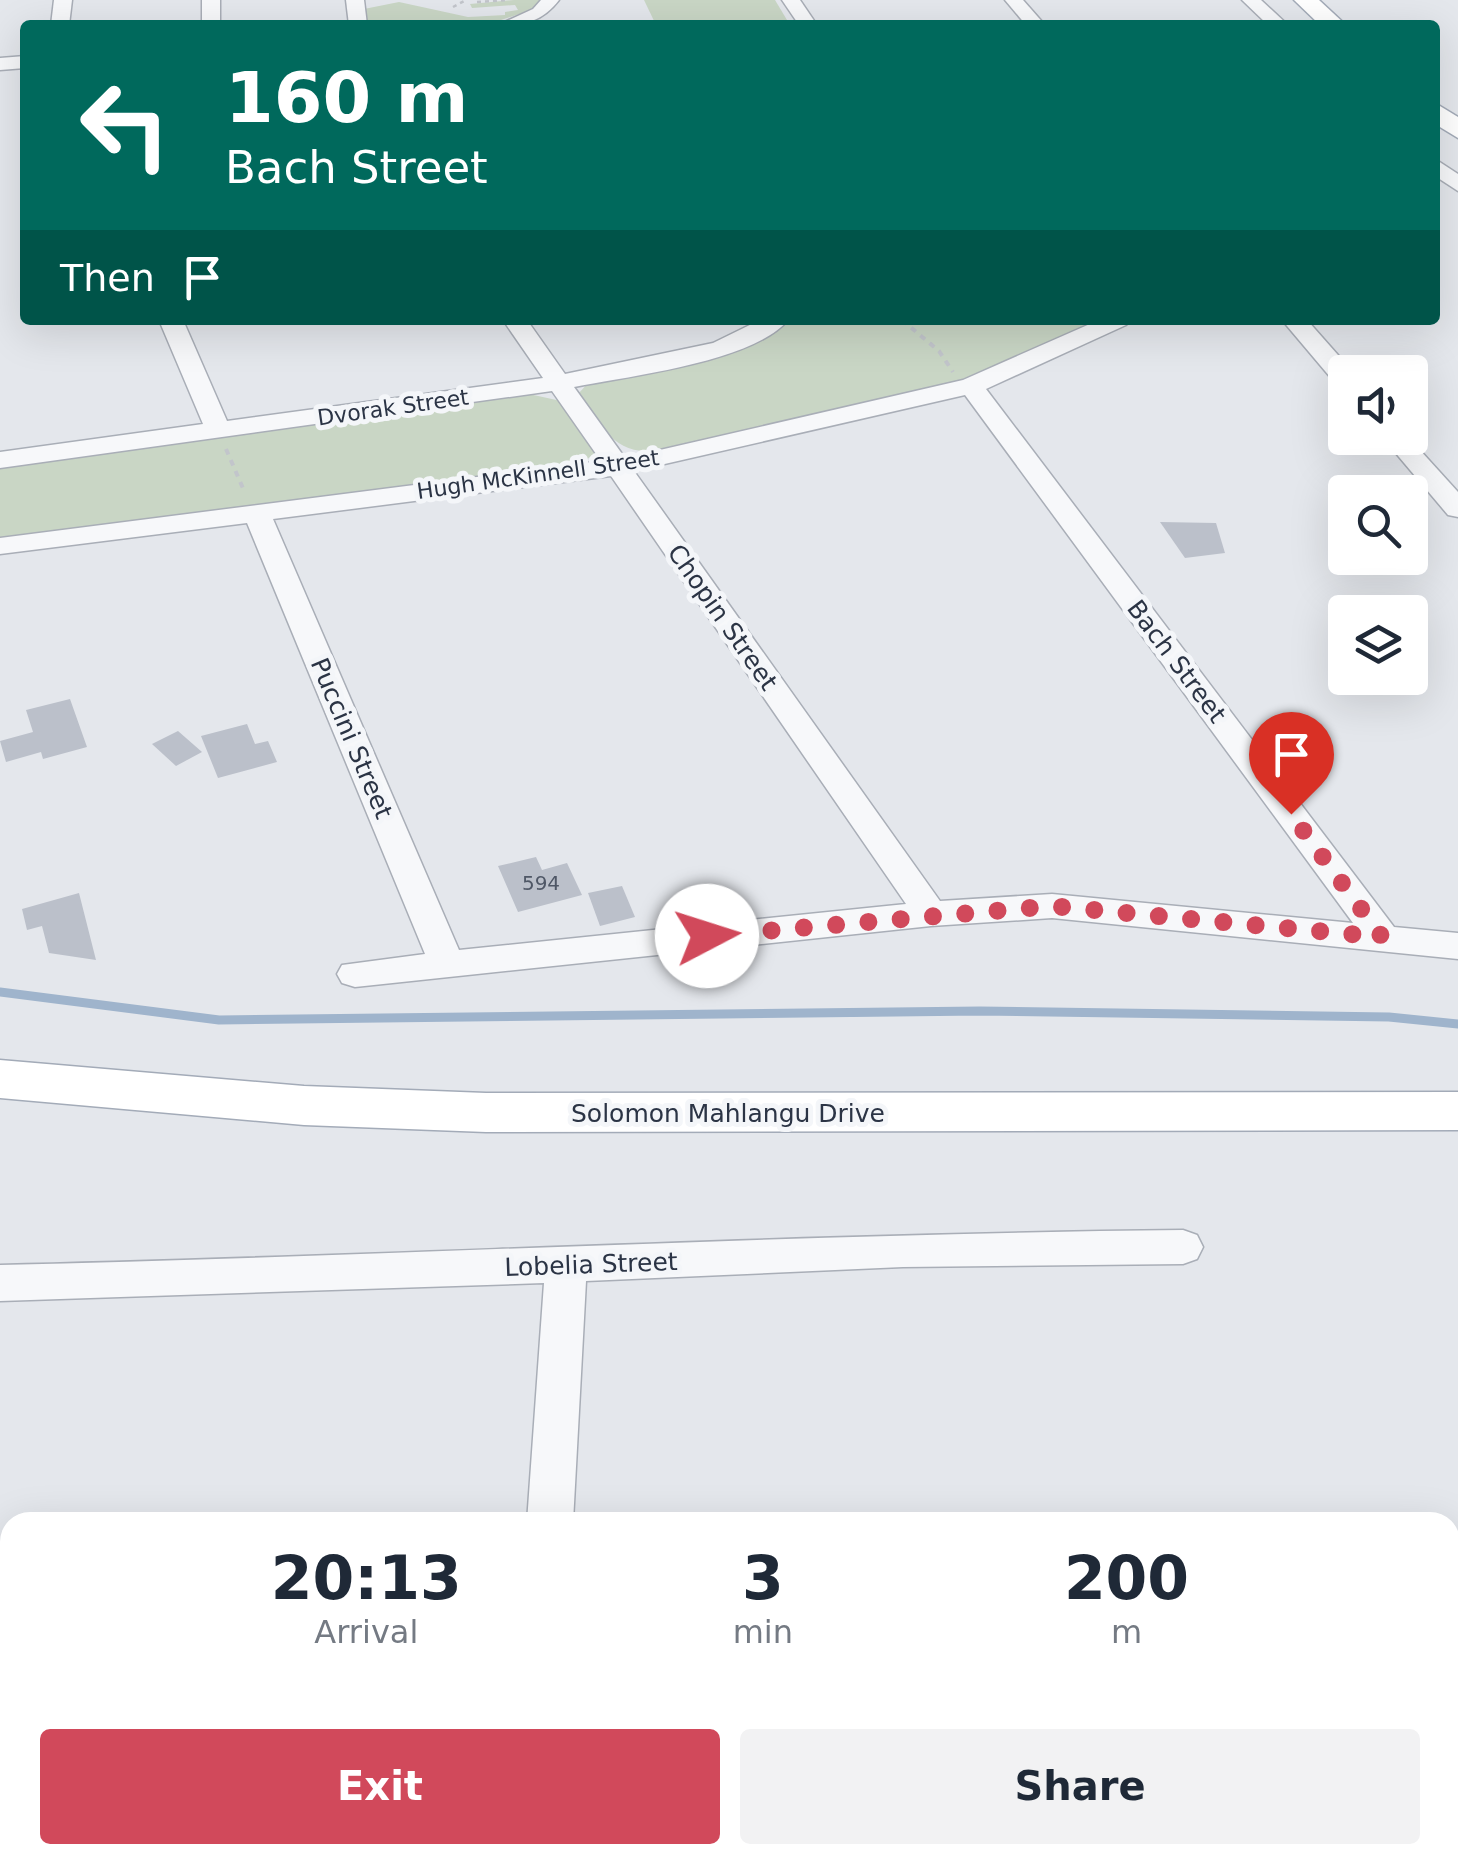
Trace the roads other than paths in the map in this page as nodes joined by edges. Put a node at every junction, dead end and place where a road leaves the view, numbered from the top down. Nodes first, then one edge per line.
1 (550, 0) edge
2 (1014, 0) edge
3 (1251, 0) edge
4 (1304, 0) edge
5 (520, 20) edge
6 (1032, 20) edge
7 (1273, 20) edge
8 (1328, 20) edge
9 (173, 325) edge
10 (518, 325) edge
11 (768, 325) edge
12 (1107, 325) edge
13 (1298, 325) edge
14 (1328, 359) edge
15 (558, 383) junction
16 (971, 386) junction
17 (219, 431) junction
18 (1411, 455) edge
19 (0, 460) edge
20 (618, 467) junction
21 (1458, 509) edge
22 (258, 513) junction
23 (0, 546) edge
24 (931, 914) junction
25 (1382, 937) junction
26 (1458, 946) edge
27 (446, 962) junction
28 (355, 974) dead end
29 (0, 1078) edge
30 (1458, 1112) edge
31 (1182, 1247) dead end
32 (566, 1264) junction
33 (0, 1284) edge
34 (551, 1512) edge

1 - 5 street
2 - 6 street
3 - 7 street
4 - 8 main road
9 - 17 street
10 - 15 street, Chopin Street
11 - 15 street, Dvorak Street
12 - 16 street, Hugh McKinnell Street
13 - 14 street
15 - 17 street, Dvorak Street
15 - 20 street, Chopin Street
16 - 20 street, Hugh McKinnell Street
16 - 25 street, Bach Street
17 - 19 street, Dvorak Street
18 - 21 street
20 - 22 street, Hugh McKinnell Street
20 - 24 street, Chopin Street
22 - 23 street, Hugh McKinnell Street
22 - 27 street, Puccini Street
24 - 25 street
24 - 27 street
25 - 26 street
27 - 28 street
29 - 30 main road, Solomon Mahlangu Drive
31 - 32 street, Lobelia Street
32 - 33 street, Lobelia Street
32 - 34 street

